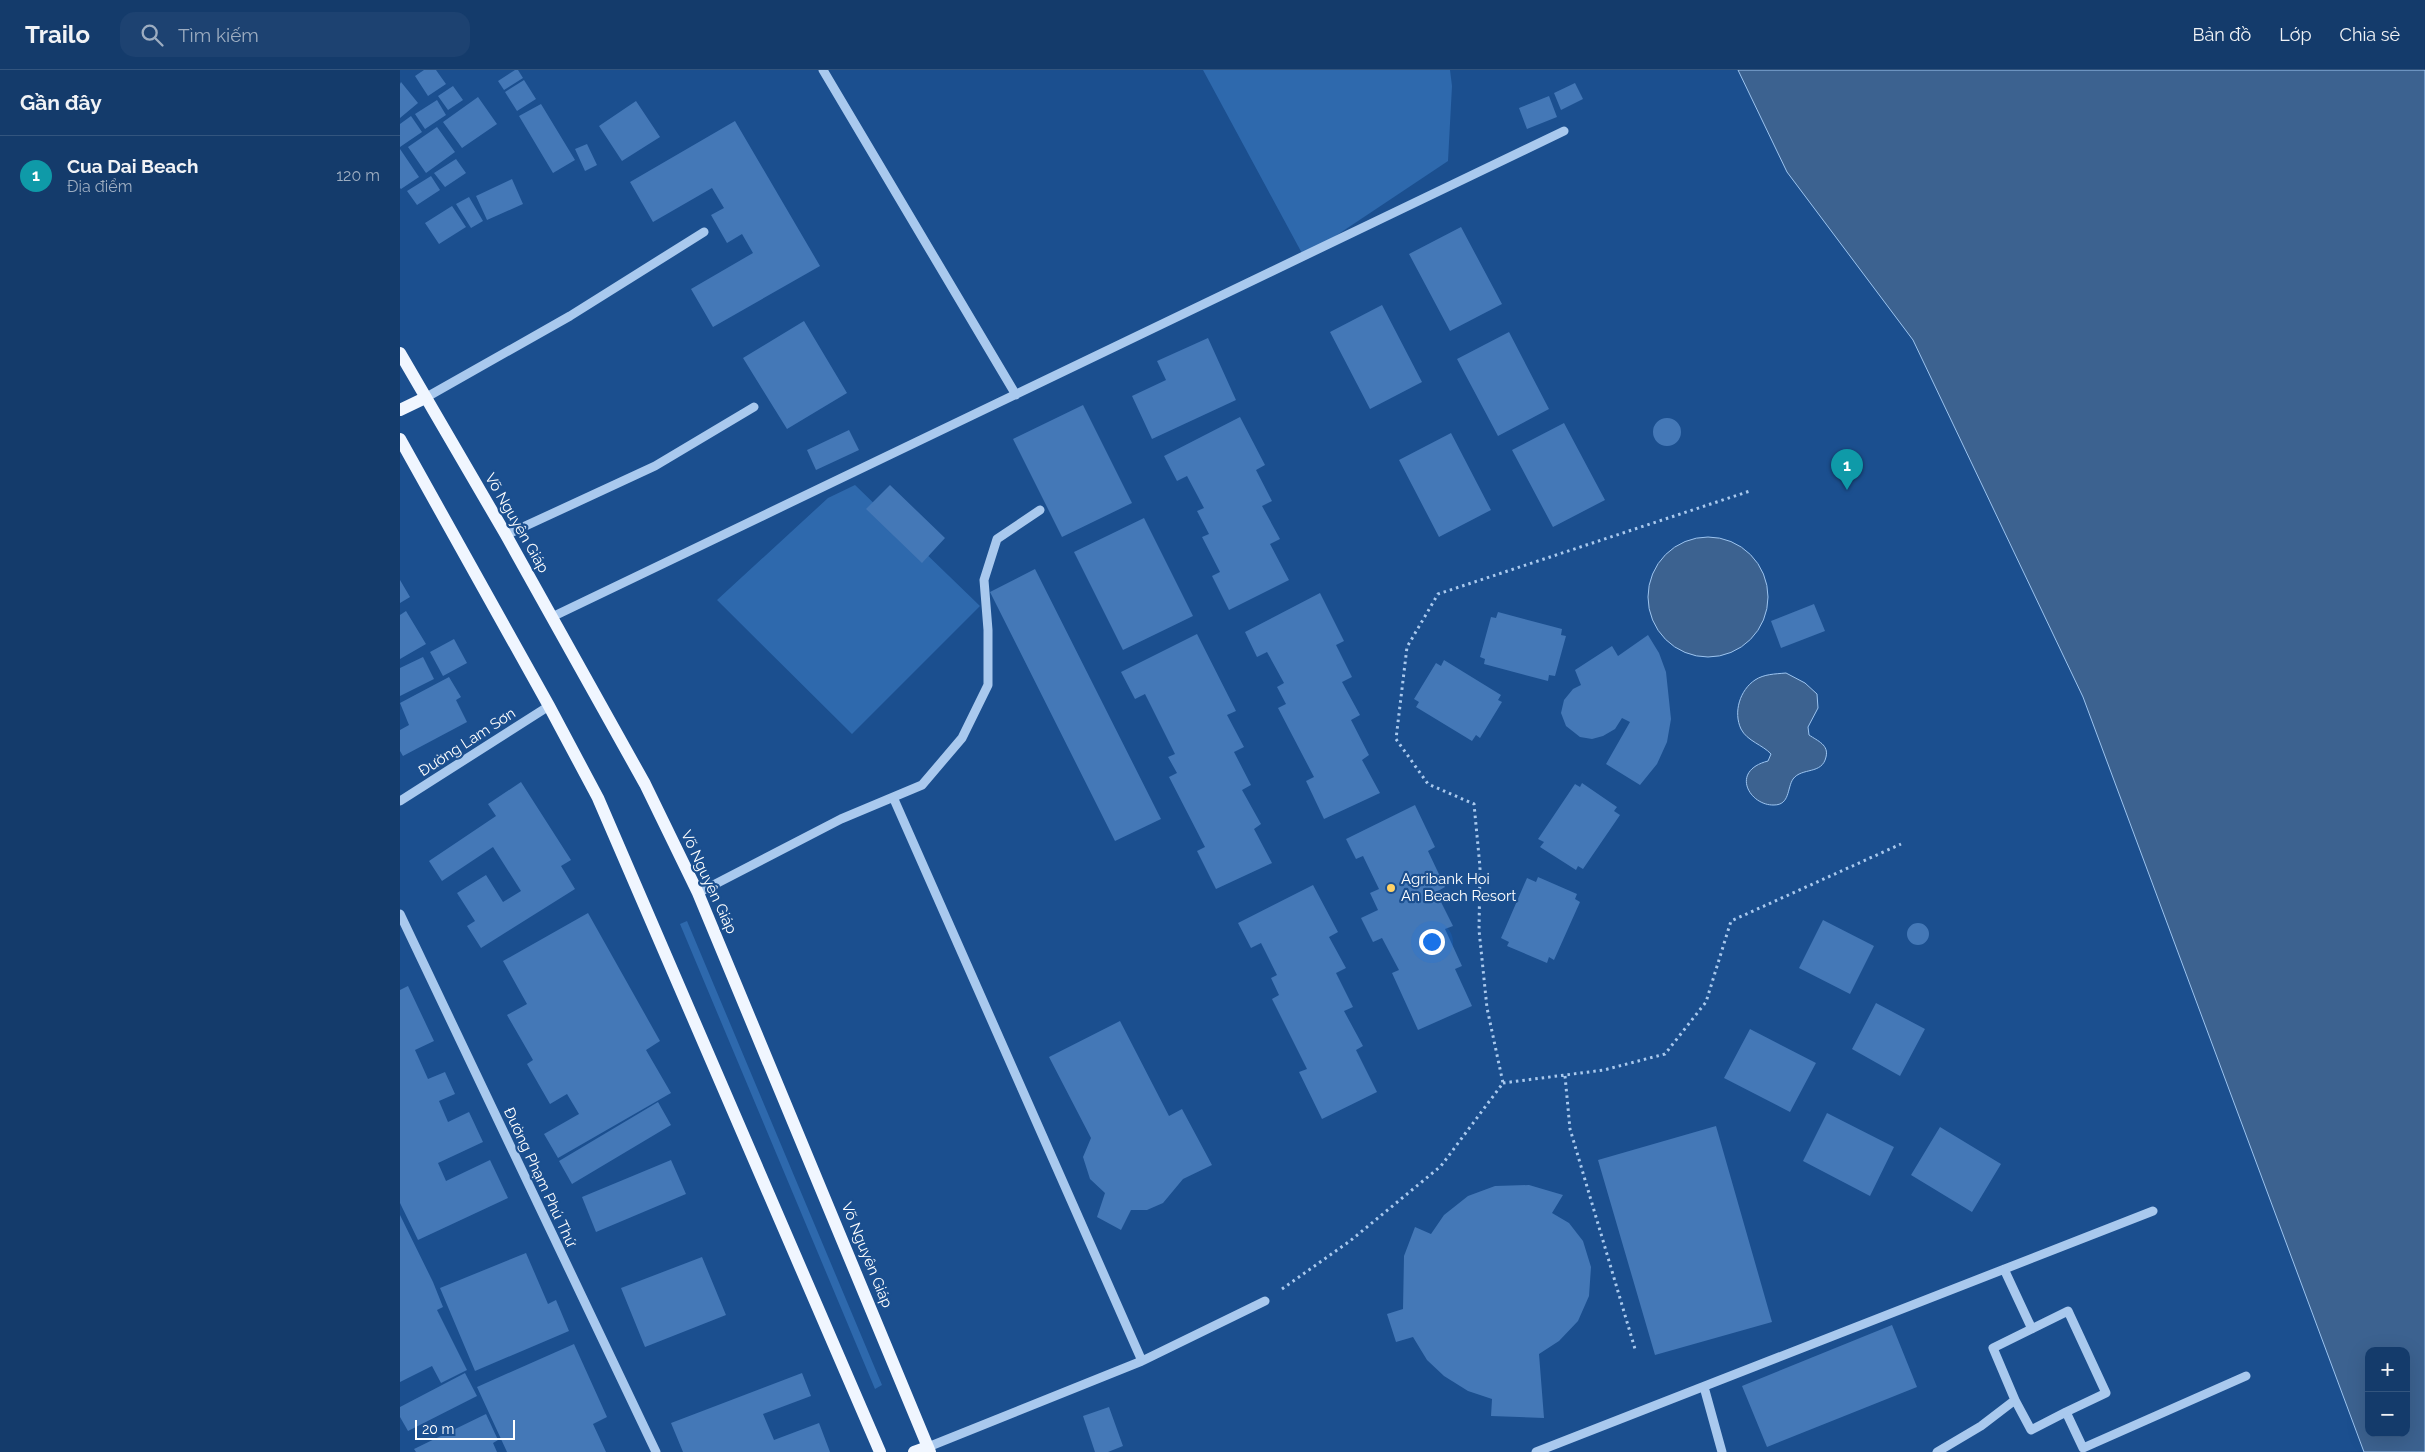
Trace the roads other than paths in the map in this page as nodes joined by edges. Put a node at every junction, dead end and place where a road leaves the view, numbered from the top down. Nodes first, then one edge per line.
1 (823, 70) edge
2 (1564, 132) dead end
3 (704, 232) dead end
4 (400, 353) edge
5 (1016, 395) junction
6 (425, 398) junction
7 (754, 407) dead end
8 (400, 410) edge
9 (400, 439) edge
10 (1040, 510) dead end
11 (506, 535) junction
12 (552, 617) junction
13 (549, 706) junction
14 (892, 797) junction
15 (400, 801) edge
16 (698, 894) junction
17 (400, 914) edge
18 (2153, 1211) dead end
19 (2004, 1269) junction
20 (1265, 1301) road end
21 (2032, 1329) junction
22 (1142, 1361) junction
23 (2246, 1376) dead end
24 (1704, 1386) junction
25 (2016, 1400) junction
26 (2066, 1412) junction
27 (929, 1450) edge
28 (656, 1452) edge
29 (880, 1452) edge
30 (914, 1452) edge
31 (1536, 1452) edge
32 (1722, 1452) edge
33 (1937, 1452) edge

1 - 5 street
2 - 5 street
3 - 6 street
4 - 6 main road, Võ Nguyên Giáp
5 - 12 street
6 - 8 main road
6 - 11 main road, Võ Nguyên Giáp
7 - 11 street
9 - 13 main road
10 - 14 street
11 - 12 main road, Võ Nguyên Giáp
12 - 16 main road, Võ Nguyên Giáp
13 - 15 street, Đường Lam Sơn
13 - 29 main road
14 - 16 street
14 - 22 street
16 - 27 main road, Võ Nguyên Giáp
17 - 28 street, Đường Phạm Phú Thứ
18 - 19 street
19 - 21 street
19 - 24 street
20 - 22 street
21 - 25 street
21 - 26 street
22 - 27 street
23 - 26 street
24 - 31 street
24 - 32 street
25 - 26 street
25 - 33 street
27 - 30 main road

